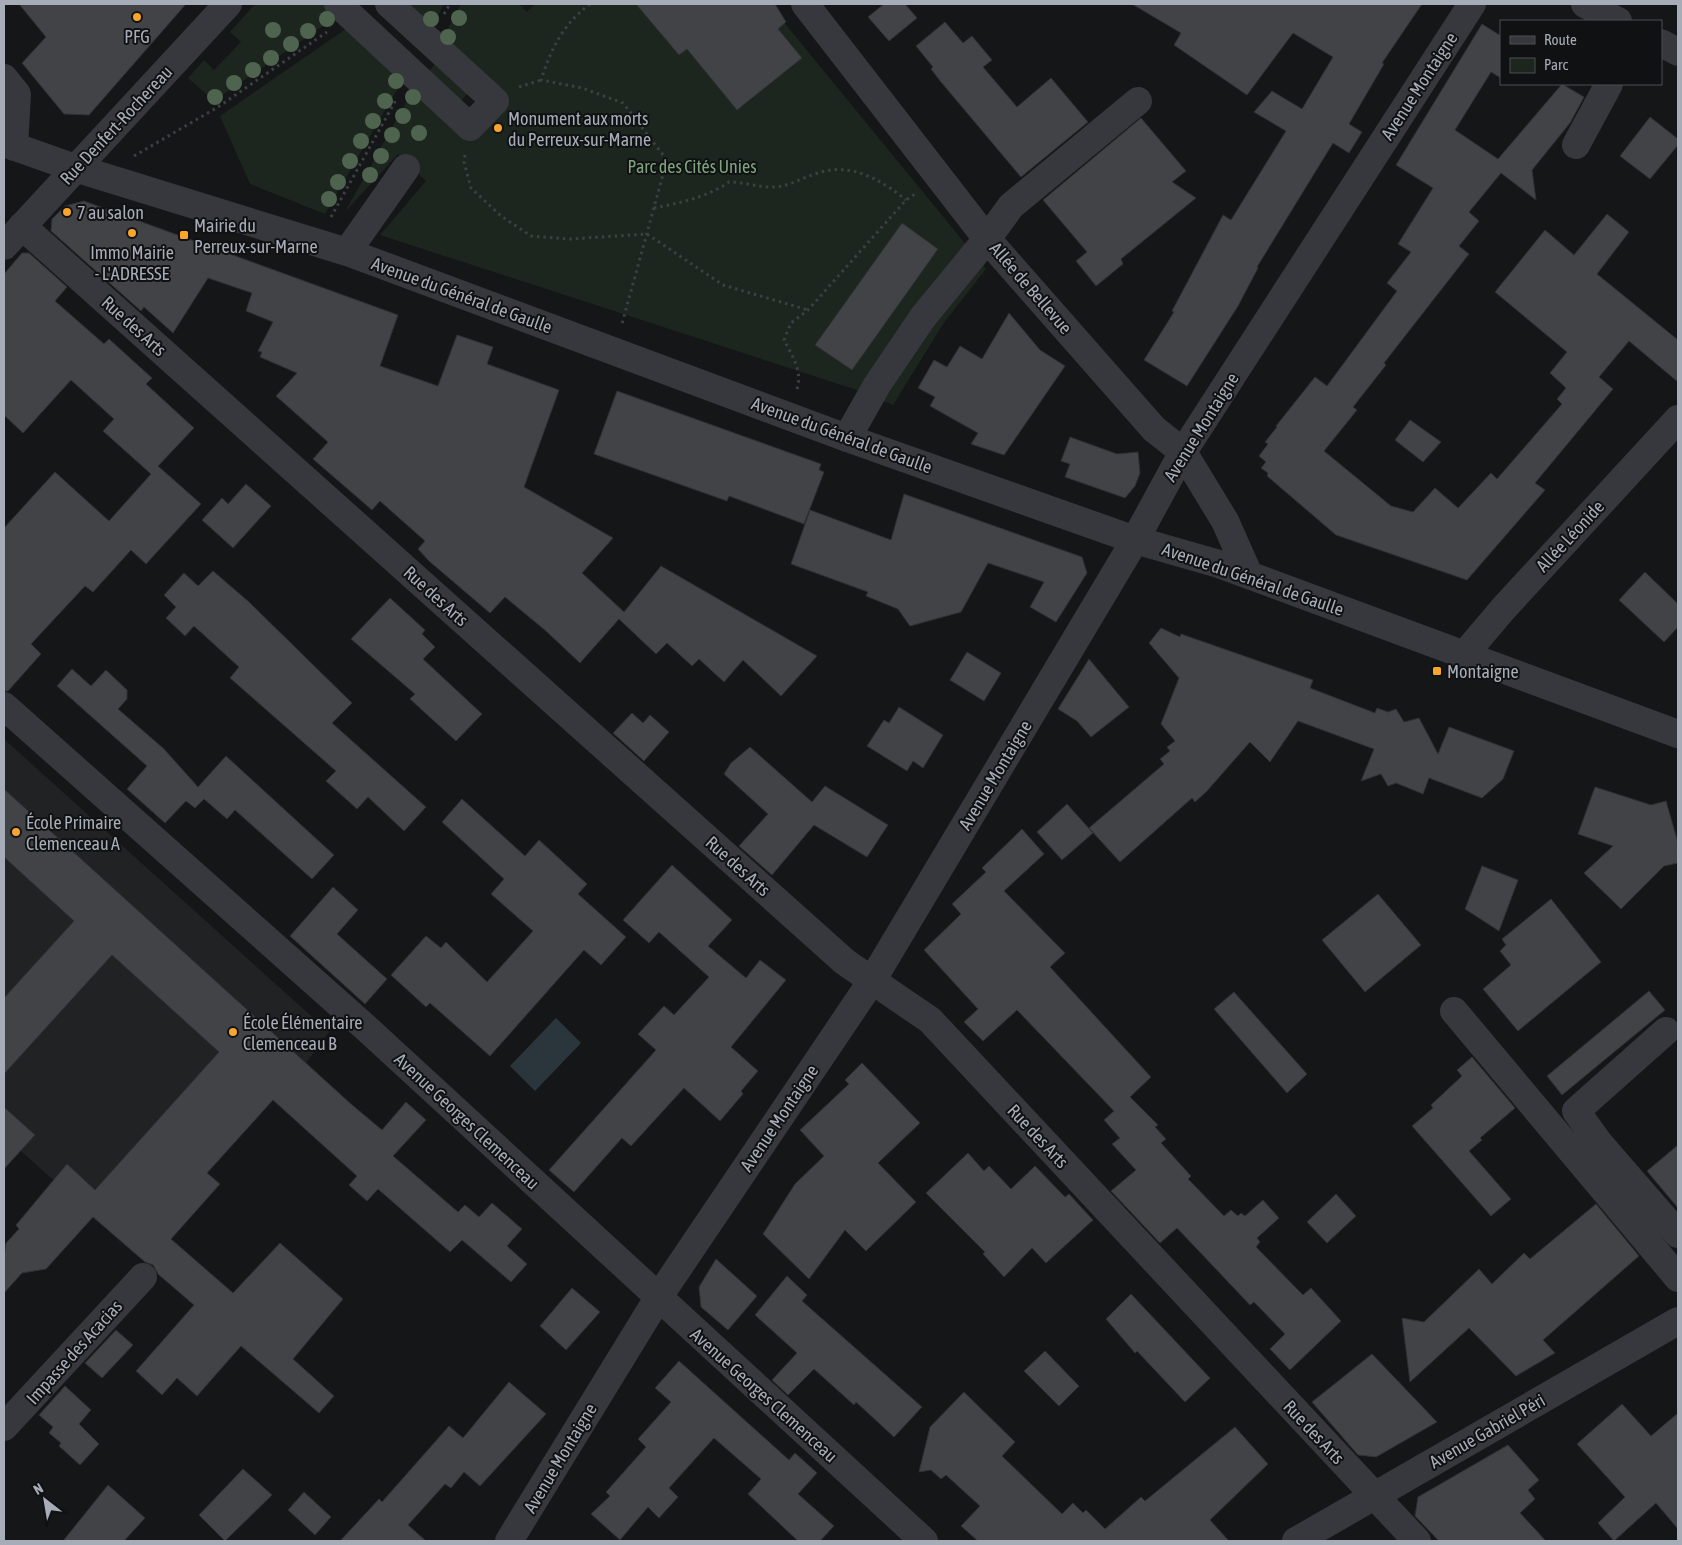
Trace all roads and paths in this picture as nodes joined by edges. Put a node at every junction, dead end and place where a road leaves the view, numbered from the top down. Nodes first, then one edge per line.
1 (228, 4) edge
2 (389, 4) edge
3 (450, 4) edge
4 (590, 4) edge
5 (805, 4) edge
6 (1472, 4) edge
7 (1585, 4) edge
8 (344, 10) edge
9 (1616, 20) edge
10 (430, 41) junction
11 (1662, 44) edge
12 (1678, 52) edge
13 (412, 72) junction
14 (4, 78) edge
15 (541, 80) junction
16 (1608, 85) edge
17 (516, 88) dead end
18 (1138, 101) dead end
19 (470, 127) junction
20 (9, 145) edge
21 (1576, 145) dead end
22 (75, 168) junction
23 (406, 168) dead end
24 (940, 176) junction
25 (112, 179) junction
26 (906, 200) junction
27 (654, 208) junction
28 (647, 234) junction
29 (13, 236) edge
30 (987, 239) junction
31 (317, 243) junction
32 (347, 252) junction
33 (808, 310) junction
34 (615, 351) junction
35 (788, 416) junction
36 (1678, 419) edge
37 (847, 438) junction
38 (1183, 452) junction
39 (1135, 540) junction
40 (1249, 575) junction
41 (1464, 655) junction
42 (4, 706) edge
43 (1678, 734) edge
44 (873, 979) junction
45 (1454, 1011) dead end
46 (1666, 1031) dead end
47 (1678, 1234) edge
48 (143, 1277) dead end
49 (1678, 1278) edge
50 (658, 1298) junction
51 (1678, 1321) edge
52 (4, 1427) edge
53 (1374, 1496) junction
54 (509, 1541) edge
55 (924, 1541) edge
56 (1296, 1541) edge
57 (1417, 1541) edge

1 - 22 street, Rue Denfert-Rochereau
2 - 10 street
3 - 10 path
4 - 15 path
5 - 24 street, Allée de Bellevue
6 - 38 street, Avenue Montaigne
7 - 9 street
8 - 13 street
8 - 25 path
10 - 19 street
11 - 12 street
13 - 19 street
13 - 31 path
14 - 20 street
15 - 17 path
15 - 27 path
16 - 21 street
18 - 30 street
19 - 28 path
20 - 22 street, Avenue du Général de Gaulle
22 - 25 street, Avenue du Général de Gaulle
22 - 29 street, Rue Denfert-Rochereau
23 - 32 street
24 - 26 path
24 - 30 street, Allée de Bellevue
25 - 31 street, Avenue du Général de Gaulle
26 - 27 path
26 - 33 path
27 - 28 path
28 - 33 path
28 - 34 path
29 - 44 street, Rue des Arts
30 - 37 street
30 - 38 street, Allée de Bellevue
31 - 32 street, Avenue du Général de Gaulle
32 - 34 street, Avenue du Général de Gaulle
33 - 35 path
34 - 35 street, Avenue du Général de Gaulle
35 - 37 street, Avenue du Général de Gaulle
36 - 41 street, Allée Léonide
37 - 39 street, Avenue du Général de Gaulle
38 - 39 street, Avenue Montaigne
38 - 40 street, Allée de Bellevue
39 - 40 street, Avenue du Général de Gaulle
39 - 44 street, Avenue Montaigne
40 - 41 street, Avenue du Général de Gaulle
41 - 43 street, Avenue du Général de Gaulle
42 - 50 street, Avenue Georges Clemenceau
44 - 50 street, Avenue Montaigne
44 - 53 street, Rue des Arts
45 - 49 street
46 - 47 street
48 - 52 street, Impasse des Acacias
50 - 54 street, Avenue Montaigne
50 - 55 street, Avenue Georges Clemenceau
51 - 53 street, Avenue Gabriel Péri
53 - 56 street, Avenue Gabriel Péri
53 - 57 street, Rue des Arts

